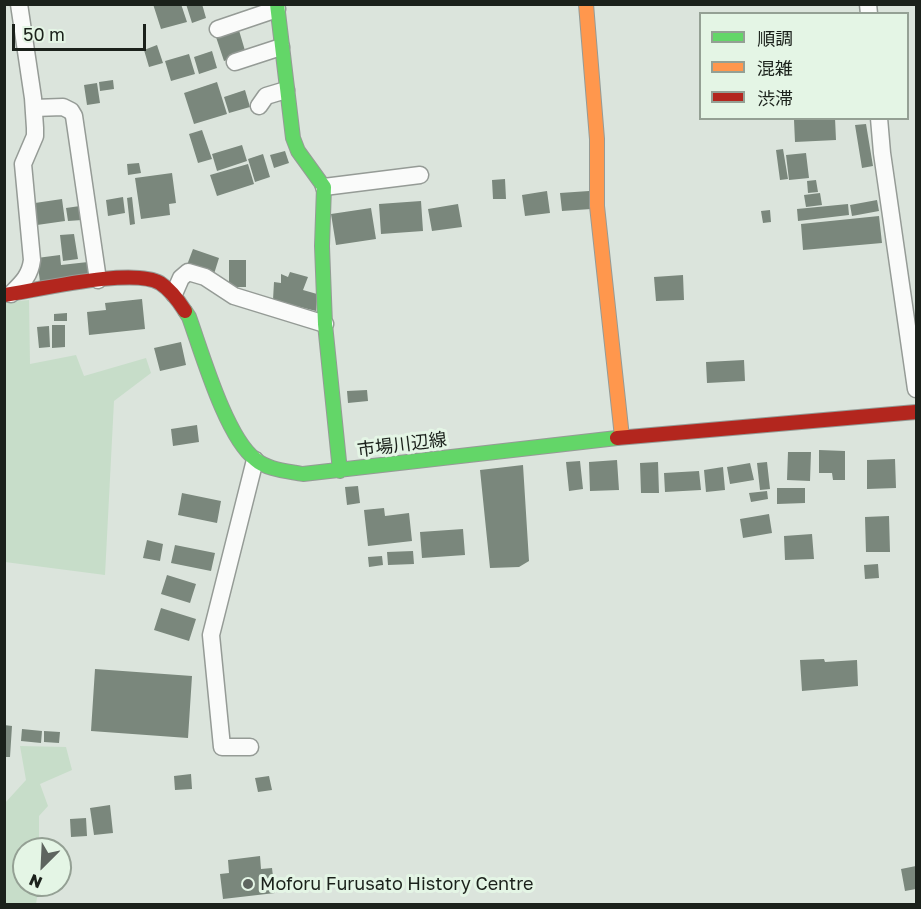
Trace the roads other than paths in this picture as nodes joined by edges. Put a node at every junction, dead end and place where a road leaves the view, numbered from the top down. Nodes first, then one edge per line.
1 (19, 4) edge
2 (586, 4) edge
3 (277, 7) edge
4 (218, 28) dead end
5 (281, 47) junction
6 (235, 62) dead end
7 (286, 90) junction
8 (259, 106) dead end
9 (34, 108) junction
10 (879, 120) edge
11 (420, 175) dead end
12 (324, 187) junction
13 (98, 280) junction
14 (174, 294) junction
15 (7, 295) edge
16 (325, 324) junction
17 (916, 389) edge
18 (916, 412) edge
19 (622, 436) junction
20 (255, 460) junction
21 (340, 471) junction
22 (250, 747) dead end

1 - 9 street
2 - 19 main road
3 - 4 street
3 - 5 main road
5 - 6 street
5 - 7 main road
7 - 8 street
7 - 12 main road
9 - 13 street
9 - 15 street
10 - 17 street
11 - 12 street
12 - 16 main road
13 - 14 main road
13 - 15 main road
14 - 16 street
14 - 20 main road
16 - 21 main road
18 - 19 main road, 市場川辺線
19 - 21 main road, 市場川辺線
20 - 21 main road, 市場川辺線
20 - 22 street

